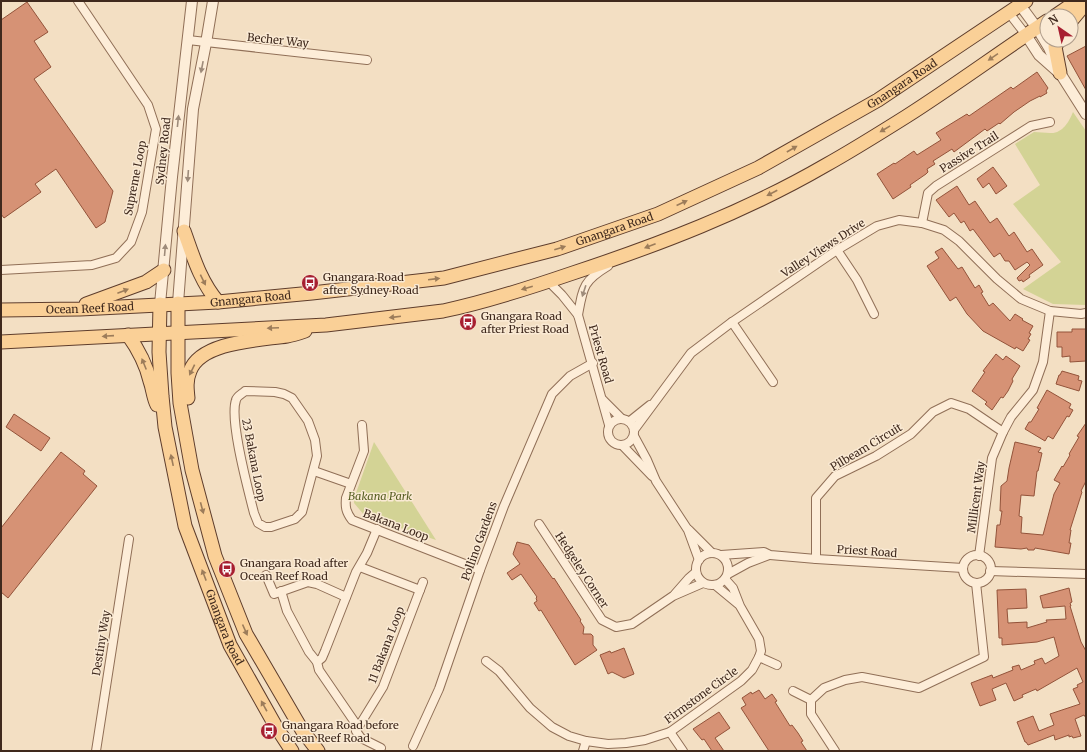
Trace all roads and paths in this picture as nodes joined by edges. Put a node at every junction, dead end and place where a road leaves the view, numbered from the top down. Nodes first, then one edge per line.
1 (78, 1) edge
2 (192, 1) edge
3 (213, 1) edge
4 (1077, 1) edge
5 (1023, 3) edge
6 (1086, 3) edge
7 (1067, 8) edge
8 (1079, 11) edge
9 (1009, 13) junction
10 (1039, 21) edge
11 (1039, 26) edge
12 (1026, 35) junction
13 (188, 40) junction
14 (206, 43) junction
15 (1050, 48) edge
16 (1055, 48) edge
17 (367, 60) dead end
18 (1060, 73) junction
19 (1086, 114) edge
20 (1050, 122) dead end
21 (922, 223) junction
22 (184, 231) junction
23 (837, 250) junction
24 (621, 257) junction
25 (1, 270) edge
26 (164, 270) junction
27 (548, 281) junction
28 (218, 302) junction
29 (160, 304) junction
30 (178, 304) junction
31 (74, 309) junction
32 (1, 310) edge
33 (1050, 311) junction
34 (874, 314) dead end
35 (1086, 314) edge
36 (578, 315) junction
37 (732, 322) junction
38 (326, 325) junction
39 (178, 332) junction
40 (159, 334) junction
41 (128, 335) junction
42 (1, 342) edge
43 (593, 363) junction
44 (773, 382) dead end
45 (656, 399) junction
46 (602, 400) junction
47 (626, 420) junction
48 (362, 425) dead end
49 (609, 425) junction
50 (165, 427) junction
51 (1003, 432) junction
52 (634, 433) junction
53 (623, 446) junction
54 (192, 470) junction
55 (314, 471) junction
56 (656, 480) junction
57 (351, 484) junction
58 (539, 524) dead end
59 (377, 529) junction
60 (688, 530) junction
61 (129, 539) dead end
62 (712, 553) junction
63 (770, 555) junction
64 (721, 556) junction
65 (979, 556) junction
66 (816, 559) junction
67 (698, 560) junction
68 (360, 567) junction
69 (963, 568) junction
70 (480, 570) junction
71 (990, 571) junction
72 (696, 572) junction
73 (1086, 574) edge
74 (266, 575) dead end
75 (726, 576) junction
76 (423, 582) dead end
77 (703, 583) junction
78 (976, 583) junction
79 (715, 585) junction
80 (420, 590) junction
81 (281, 591) junction
82 (673, 596) junction
83 (346, 597) junction
84 (740, 606) junction
85 (760, 657) junction
86 (486, 661) dead end
87 (317, 662) junction
88 (777, 665) dead end
89 (793, 691) dead end
90 (811, 700) junction
91 (358, 727) junction
92 (670, 732) junction
93 (586, 741) junction
94 (413, 746) dead end
95 (381, 748) dead end
96 (96, 751) edge
97 (292, 751) edge
98 (318, 751) edge
99 (583, 751) edge
100 (683, 751) edge
101 (835, 751) edge

1 - 25 street, Supreme Loop
2 - 13 street, Sydney Road
3 - 14 street
4 - 7 main road
5 - 9 main road, Gnangara Road
5 - 10 street
6 - 8 main road
9 - 12 street
28 -> 9 main road, Gnangara Road
11 - 12 main road
12 - 18 street
12 -> 24 main road
13 - 14 street, Becher Way
26 -> 13 street, Sydney Road
14 - 17 street, Becher Way
14 -> 22 street
15 - 18 street
16 - 18 main road
18 - 19 street
20 - 21 street, Passive Trail
21 - 23 street, Valley Views Drive
21 - 33 street, Valley Views Drive
22 -> 28 main road
22 - 30 street
23 - 34 street
23 - 37 street, Valley Views Drive
24 - 27 main road
24 -> 36 street, Priest Road
26 - 29 street, Sydney Road
31 -> 26 main road
27 - 36 street, Priest Road
27 -> 38 main road
28 - 30 main road, Gnangara Road
29 - 30 main road, Ocean Reef Road
29 - 31 main road, Ocean Reef Road
29 - 40 main road, Gnangara Road
30 - 39 main road, Gnangara Road
31 - 32 main road, Ocean Reef Road
33 - 35 street, Valley Views Drive
33 - 51 street, Millicent Way
36 - 43 street, Priest Road
37 - 44 street
37 - 45 street, Valley Views Drive
38 -> 39 main road
38 -> 54 main road
39 - 40 main road
39 - 54 main road, Gnangara Road
40 - 41 main road
40 - 50 main road, Gnangara Road
41 -> 42 main road
50 -> 41 main road
43 - 46 street, Priest Road
43 - 70 street, Pollino Gardens
45 - 47 street, Valley Views Drive
45 - 52 street, Valley Views Drive
46 - 47 street, Priest Road
46 - 49 street, Priest Road
47 - 49 street
47 - 52 street
48 - 57 street, Bakana Loop
49 - 53 street
97 -> 50 main road, Gnangara Road
51 - 65 street, Millicent Way
51 - 66 street, Pilbeam Circuit
52 - 53 street
52 - 56 street
53 - 56 street
54 -> 98 main road, Gnangara Road
55 - 55 street, 23 Bakana Loop
55 - 57 street
56 - 60 street
57 - 59 street, Bakana Loop
58 - 82 street, Hedgeley Corner
59 - 68 street
59 - 70 street, Bakana Loop
60 - 62 street
60 - 67 street
61 - 96 street, Destiny Way
62 - 64 street
62 - 67 street
63 - 64 street, Priest Road
63 - 66 street, Priest Road
63 - 75 street, Priest Road
64 - 75 street
65 - 69 street
65 - 71 street
66 - 69 street, Priest Road
67 - 72 street
68 - 80 street
68 - 83 street
69 - 78 street
70 - 94 street, Pollino Gardens
71 - 73 street
71 - 78 street
72 - 77 street
72 - 82 street, Hedgeley Corner
74 - 81 street
75 - 79 street
75 - 84 street
76 - 80 street, 11 Bakana Loop
77 - 79 street
77 - 82 street, Hedgeley Corner
78 - 90 street
79 - 84 street
80 - 91 street, 11 Bakana Loop
81 - 83 street
81 - 87 street
83 - 87 street
84 - 85 street
85 - 88 street
85 - 92 street, Firmstone Circle
86 - 93 street, Firmstone Circle
87 - 91 street
89 - 90 street
90 - 101 street
91 - 95 street
92 - 93 street, Firmstone Circle
92 - 100 street
93 - 99 street

